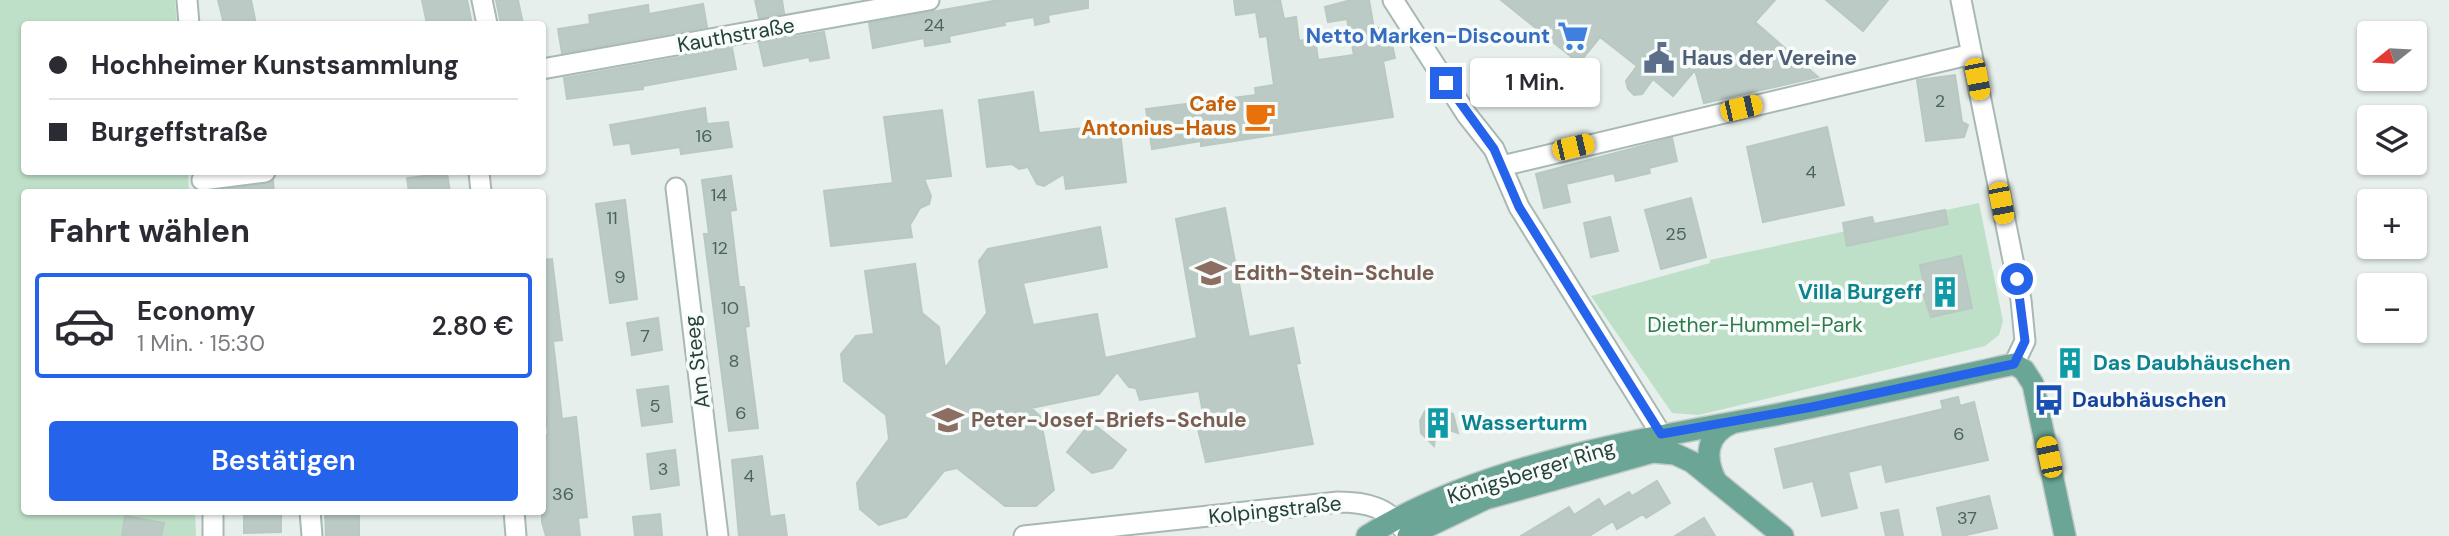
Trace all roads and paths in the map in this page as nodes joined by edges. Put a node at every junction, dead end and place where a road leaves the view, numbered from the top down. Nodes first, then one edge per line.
1 (187, 0) edge
2 (482, 0) edge
3 (929, 0) edge
4 (1393, 0) edge
5 (1961, 0) edge
6 (844, 8) edge
7 (189, 21) edge
8 (486, 21) edge
9 (1972, 54) junction
10 (546, 68) edge
11 (1502, 166) junction
12 (244, 175) edge
13 (202, 181) edge
14 (676, 188) dead end
15 (2014, 364) junction
16 (1738, 421) junction
17 (1657, 443) junction
18 (1716, 481) junction
19 (213, 515) edge
20 (310, 515) edge
21 (514, 515) edge
22 (1436, 520) edge
23 (1404, 530) edge
24 (214, 536) edge
25 (312, 536) edge
26 (516, 536) edge
27 (718, 536) edge
28 (1024, 536) edge
29 (1367, 536) edge
30 (1783, 536) edge
31 (2065, 536) edge

1 - 7 street
2 - 8 street
3 - 6 street, Kauthstraße
4 - 11 street
5 - 9 street
6 - 10 street, Kauthstraße
9 - 11 street
9 - 15 street
11 - 17 street
12 - 13 street
14 - 27 street, Am Steeg
15 - 16 main road, Königsberger Ring
15 - 31 main road
16 - 17 main road, Königsberger Ring
16 - 18 main road
17 - 18 main road
17 - 22 main road, Königsberger Ring
18 - 30 main road
19 - 24 street
20 - 25 street
21 - 26 street
22 - 23 main road, Königsberger Ring
23 - 28 street, Kolpingstraße
23 - 29 main road, Königsberger Ring

